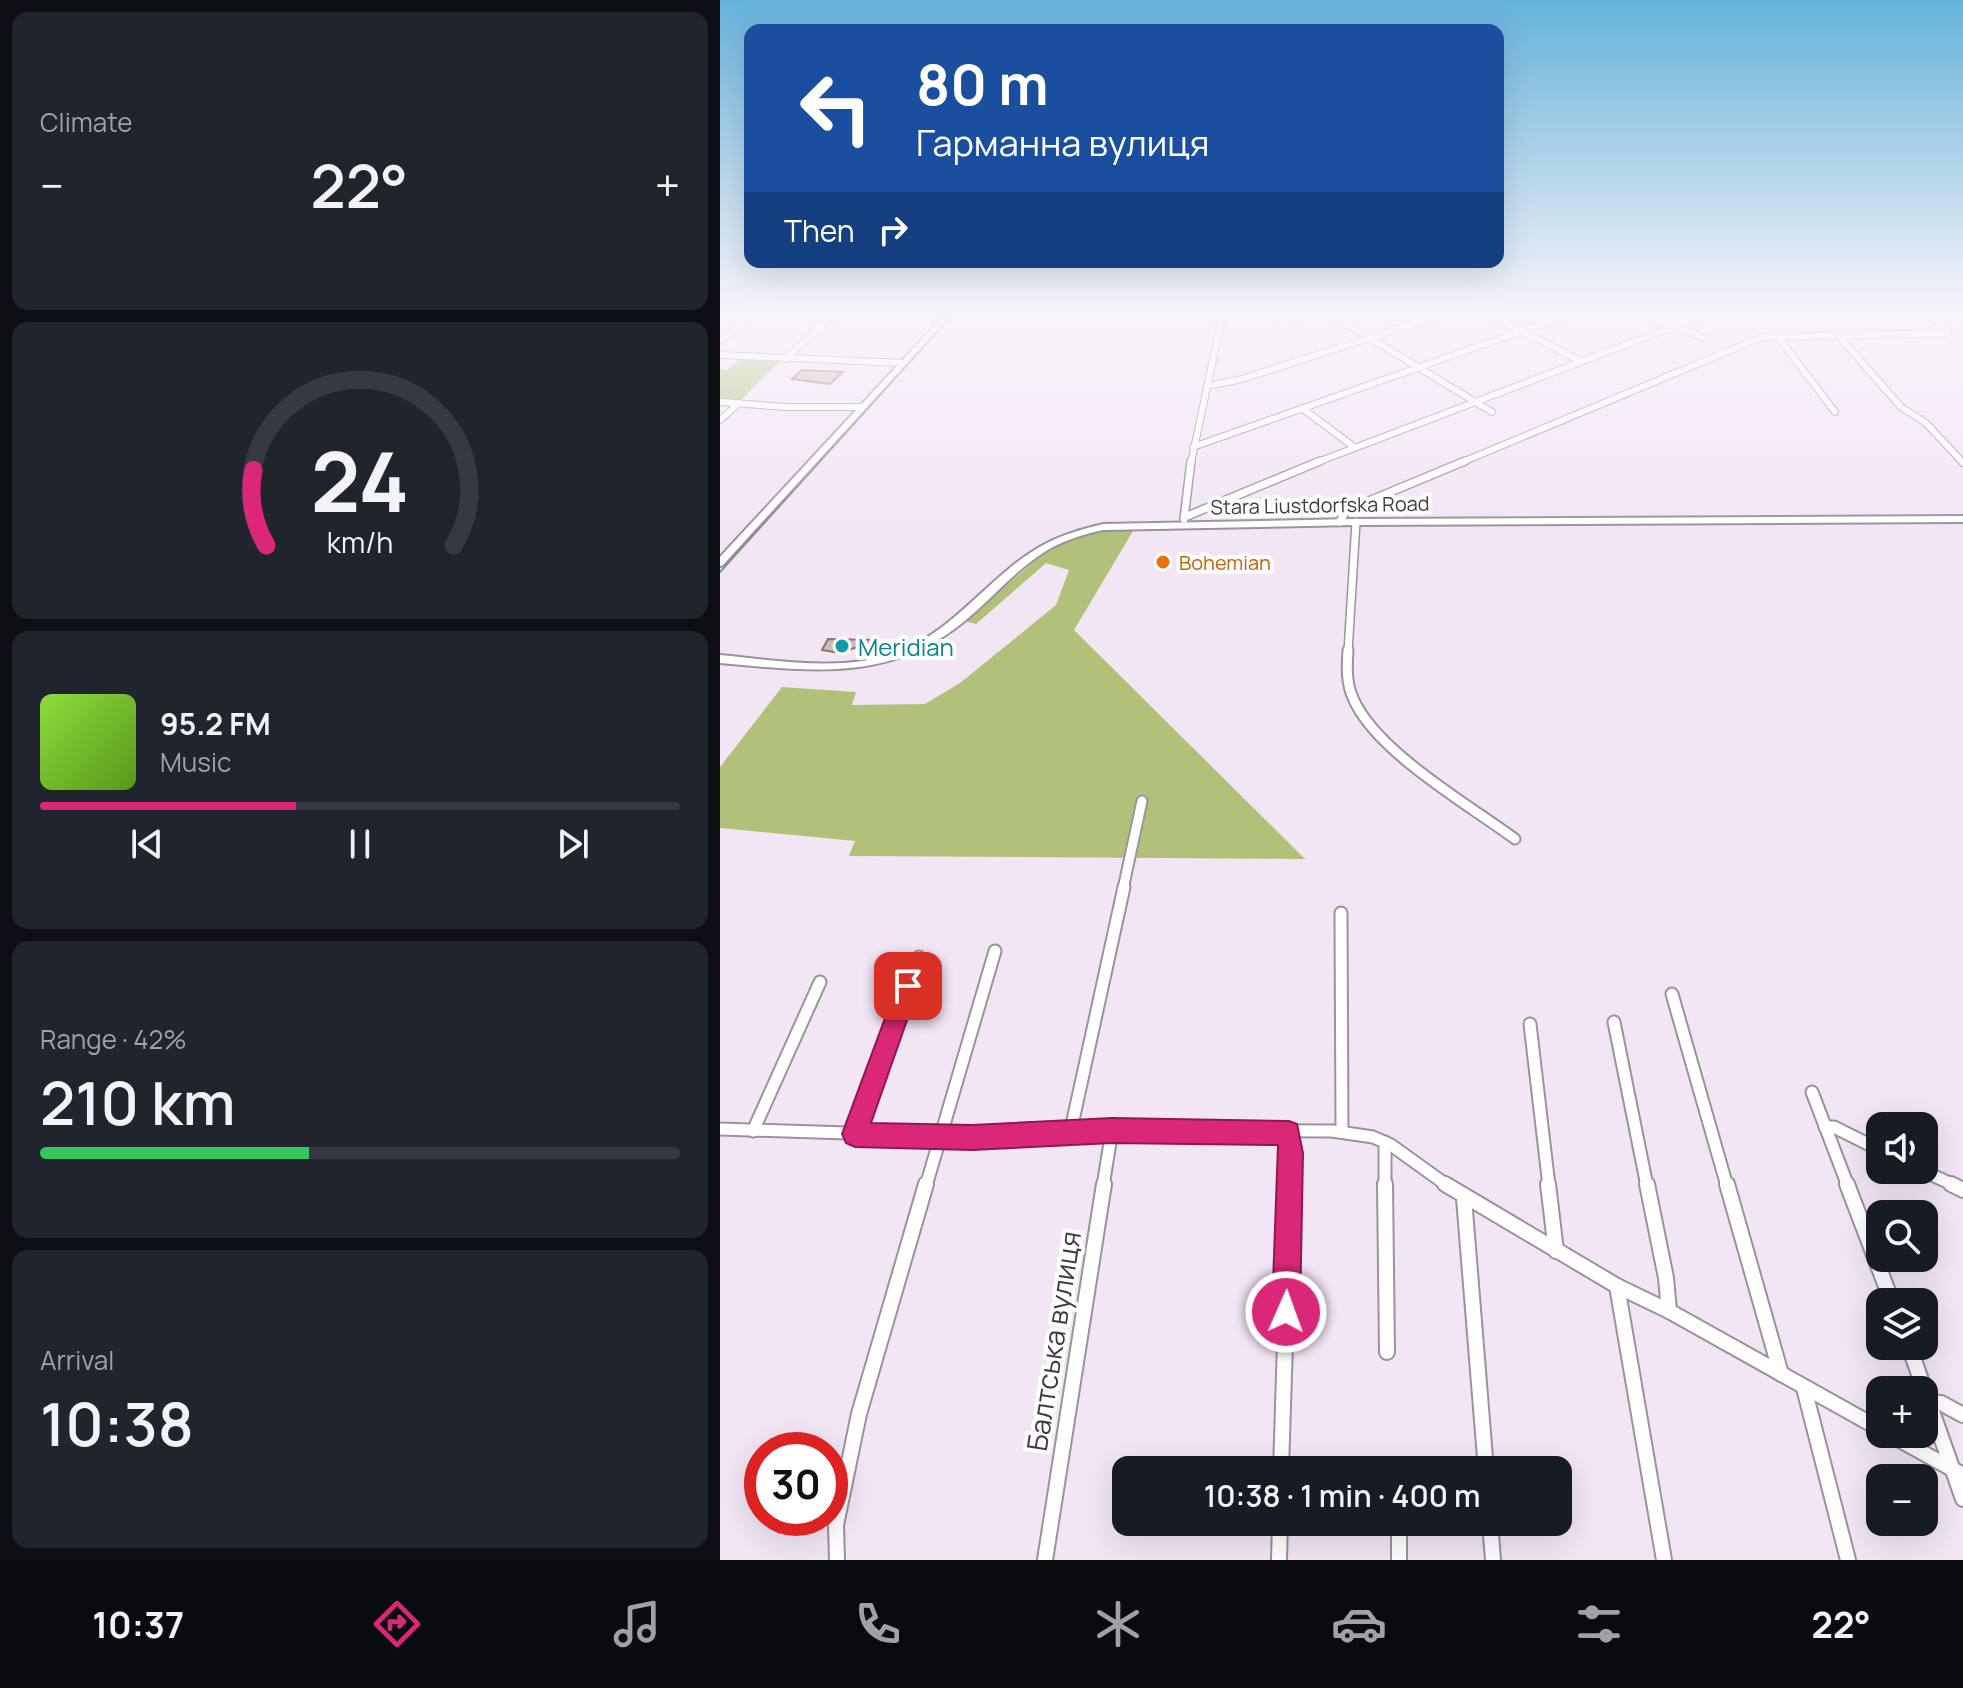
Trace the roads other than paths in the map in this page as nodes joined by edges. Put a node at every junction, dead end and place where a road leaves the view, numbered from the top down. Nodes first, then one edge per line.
1 (883, 385) edge
2 (1213, 385) edge
3 (1369, 385) edge
4 (1447, 385) edge
5 (1520, 385) edge
6 (1647, 385) edge
7 (1814, 385) edge
8 (1882, 385) edge
9 (1207, 386) joint
10 (720, 402) edge
11 (1477, 402) junction
12 (739, 403) junction
13 (862, 407) junction
14 (1302, 408) junction
15 (1492, 412) dead end
16 (1835, 412) dead end
17 (720, 420) edge
18 (1193, 447) junction
19 (1354, 447) junction
20 (1963, 463) edge
21 (1963, 519) edge
22 (1183, 521) junction
23 (1339, 522) junction
24 (1356, 522) junction
25 (720, 563) edge
26 (720, 659) edge
27 (1142, 801) dead end
28 (1515, 839) dead end
29 (1341, 913) dead end
30 (995, 951) dead end
31 (919, 957) dead end
32 (820, 982) dead end
33 (1672, 994) dead end
34 (1614, 1022) dead end
35 (1530, 1024) dead end
36 (1812, 1092) dead end
37 (1825, 1127) junction
38 (720, 1129) edge
39 (1112, 1130) junction
40 (753, 1131) junction
41 (1342, 1132) junction
42 (1289, 1133) junction
43 (855, 1134) junction
44 (1070, 1134) junction
45 (943, 1136) junction
46 (1385, 1142) junction
47 (1866, 1143) edge
48 (1938, 1178) edge
49 (1963, 1190) edge
50 (1464, 1198) junction
51 (1556, 1251) junction
52 (1617, 1286) junction
53 (1887, 1288) edge
54 (1669, 1311) junction
55 (1387, 1352) dead end
56 (1781, 1374) junction
57 (1804, 1388) junction
58 (1938, 1403) edge
59 (1963, 1415) edge
60 (1866, 1421) edge
61 (1938, 1422) edge
62 (1915, 1448) edge
63 (1281, 1456) edge
64 (1485, 1456) edge
65 (1958, 1471) edge
66 (1963, 1499) edge
67 (1280, 1536) edge
68 (1399, 1536) edge
69 (1491, 1536) edge
70 (837, 1560) edge
71 (1045, 1560) edge
72 (1279, 1560) edge
73 (1399, 1560) edge
74 (1493, 1560) edge
75 (1664, 1560) edge
76 (1848, 1560) edge

1 - 13 main road
2 - 9 street
3 - 14 street
4 - 11 street
5 - 11 street
6 - 23 street
7 - 16 street
8 - 20 street
9 - 18 street
10 - 12 street
11 - 15 street
11 - 19 street
12 - 13 street
12 - 17 street
13 - 25 main road
14 - 18 street
14 - 19 street
18 - 22 street
19 - 22 street
21 - 24 main road, Stara Liustdorfska Road
22 - 23 main road, Stara Liustdorfska Road
22 - 26 main road, Stara Liustdorfska Road
23 - 24 main road, Stara Liustdorfska Road
24 - 28 street
27 - 44 street
29 - 41 street
30 - 45 street
31 - 43 street
32 - 40 street
33 - 56 street
34 - 54 street
35 - 51 street
36 - 37 street
37 - 47 street
37 - 53 street
38 - 40 street
39 - 42 street
39 - 44 street
39 - 71 street, Балтська вулиця
40 - 43 street
41 - 42 street
41 - 46 street
42 - 63 street
43 - 45 street
44 - 45 street
45 - 70 street
46 - 50 street
46 - 55 street
48 - 49 street
50 - 51 street
50 - 64 street
51 - 52 street
52 - 54 street
52 - 75 street
54 - 56 street
56 - 57 street
57 - 60 street
57 - 76 street
58 - 59 street
61 - 65 street
62 - 65 street
65 - 66 street
67 - 72 street
68 - 73 street
69 - 74 street

